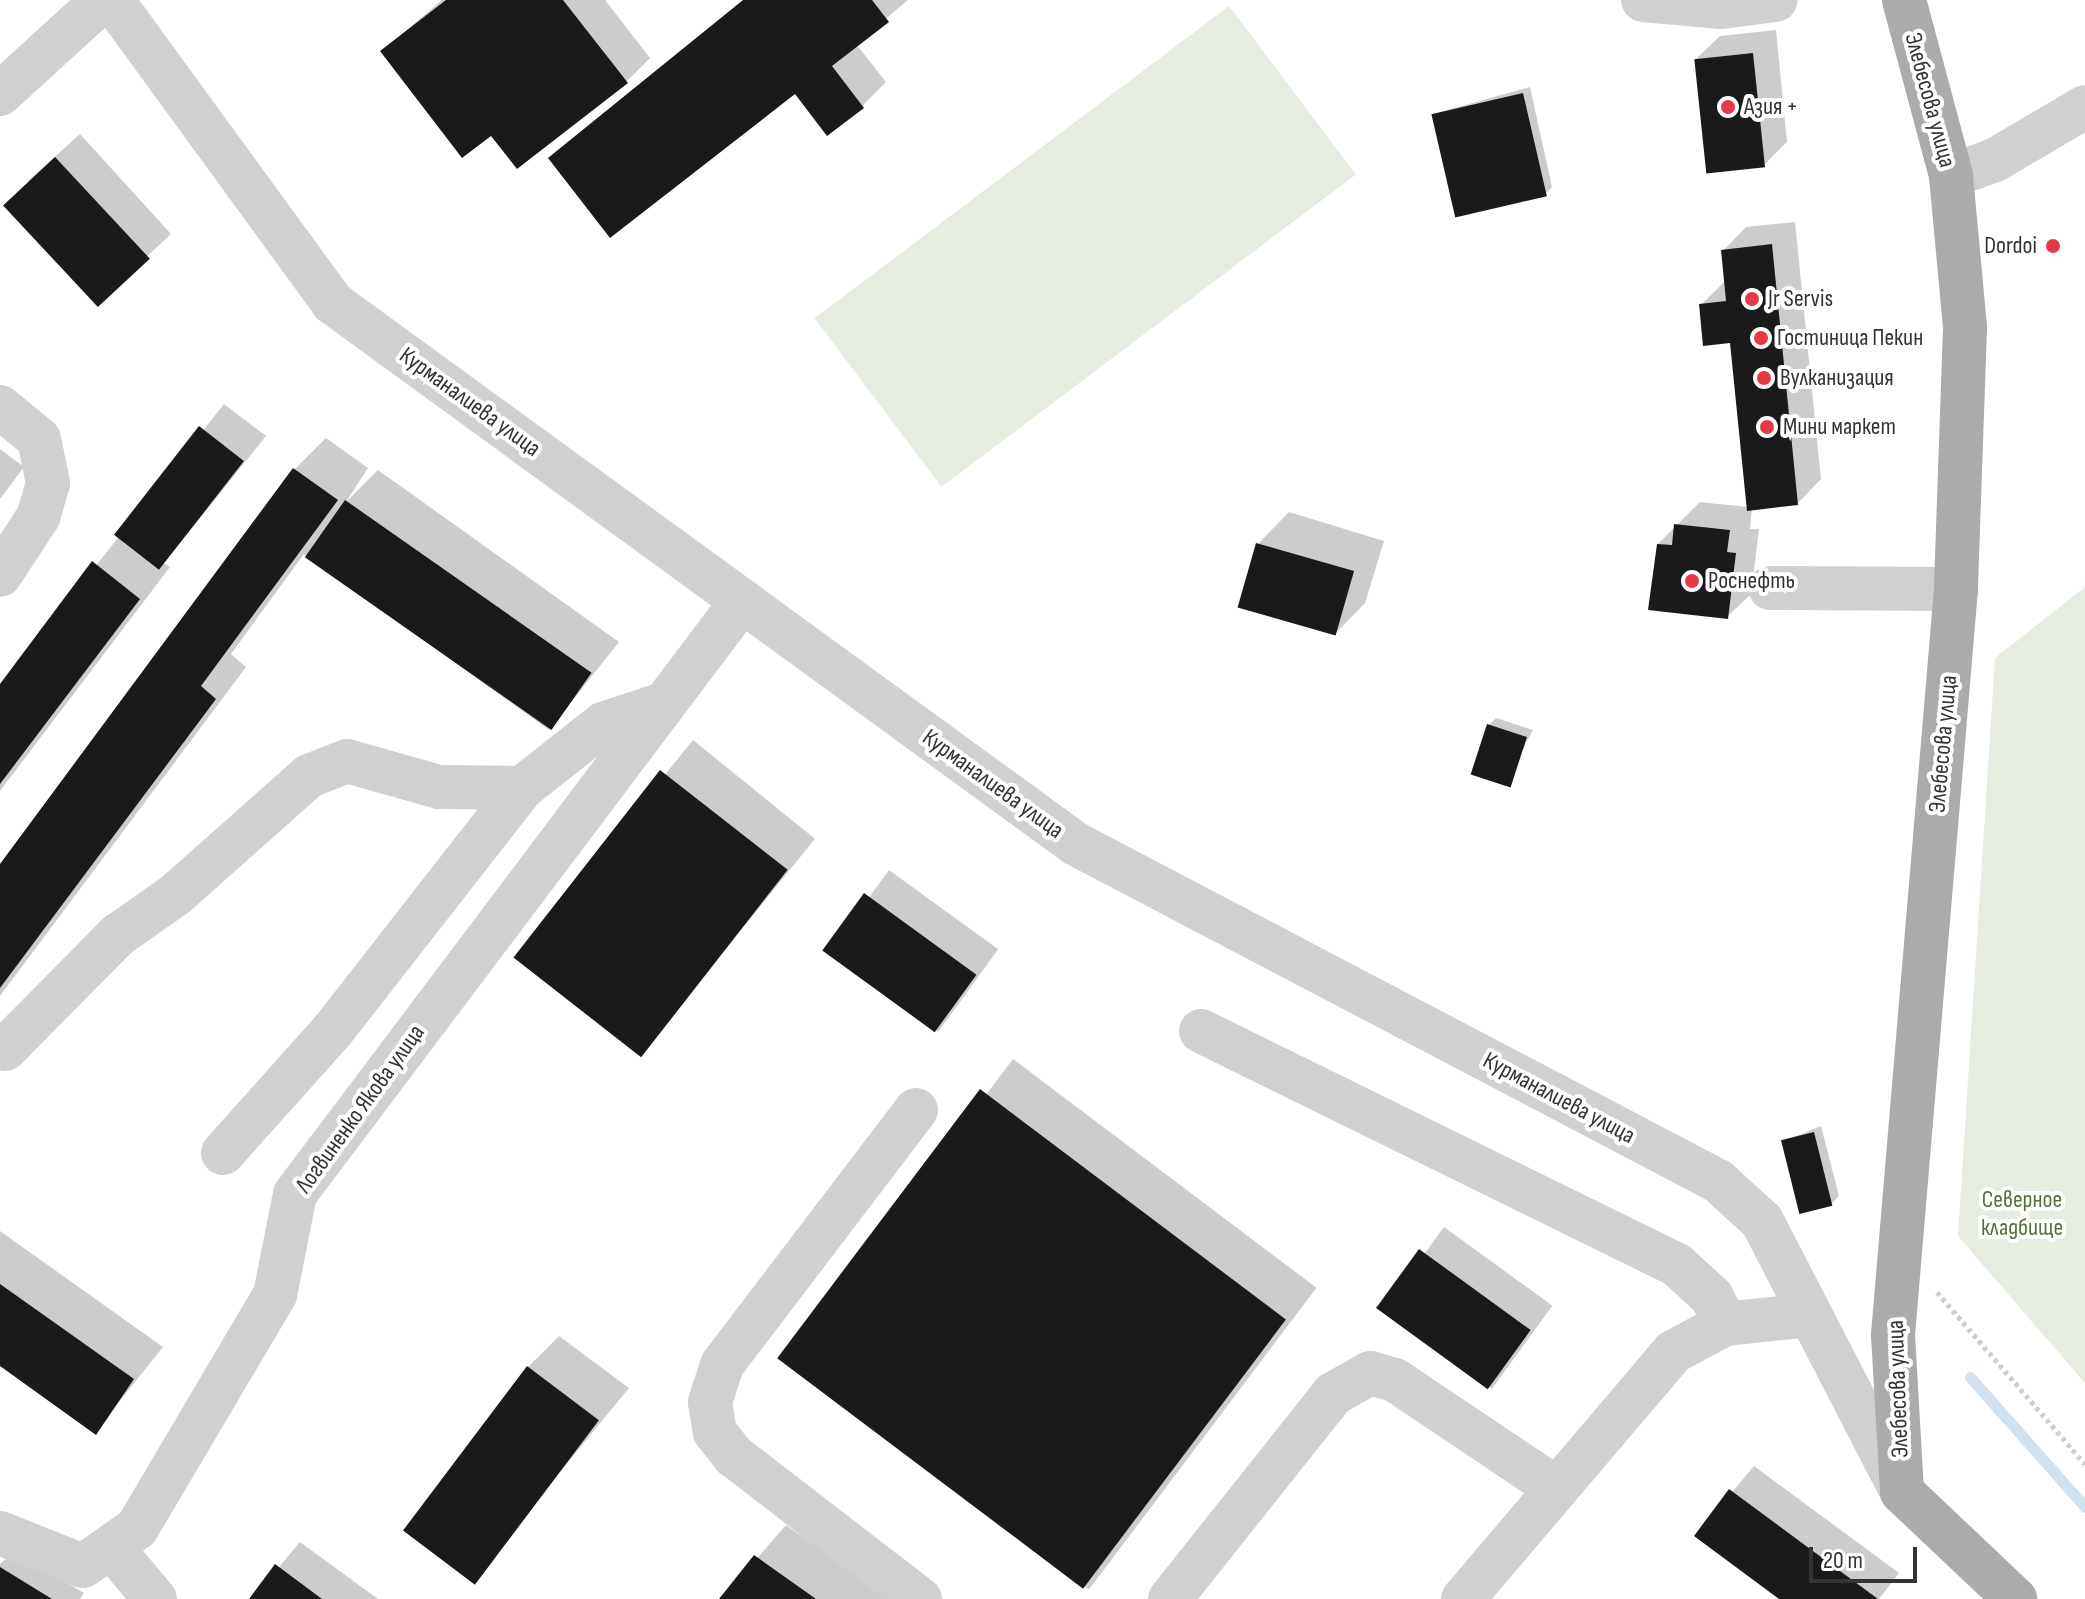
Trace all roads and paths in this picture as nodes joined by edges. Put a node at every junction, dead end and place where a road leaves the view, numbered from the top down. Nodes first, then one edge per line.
1 (103, 0) edge
2 (112, 0) edge
3 (1643, 0) edge
4 (1776, 0) edge
5 (1904, 0) edge
6 (0, 94) edge
7 (2085, 107) edge
8 (1951, 176) junction
9 (0, 407) edge
10 (0, 575) edge
11 (1770, 588) dead end
12 (1956, 589) junction
13 (742, 601) junction
14 (664, 704) junction
15 (522, 788) junction
16 (1201, 1031) dead end
17 (5, 1049) dead end
18 (916, 1110) dead end
19 (223, 1153) dead end
20 (1811, 1315) junction
21 (1725, 1324) junction
22 (1554, 1487) junction
23 (1902, 1492) junction
24 (0, 1533) edge
25 (111, 1547) junction
26 (155, 1599) edge
27 (920, 1599) edge
28 (1170, 1599) edge
29 (1463, 1599) edge
30 (2015, 1599) edge

1 - 6 street
2 - 13 street, Курманалиева улица
3 - 4 street
5 - 8 main road, Элебесова улица
7 - 8 street
8 - 12 main road, Элебесова улица
9 - 10 street
11 - 12 street
12 - 23 main road, Элебесова улица
13 - 14 street, Логвиненко Якова улица
13 - 20 street, Курманалиева улица
14 - 15 street
14 - 25 street, Логвиненко Якова улица
15 - 17 street
15 - 19 street
16 - 21 street
18 - 27 street
20 - 21 street
20 - 23 street, Курманалиева улица
21 - 22 street
22 - 28 street
22 - 29 street
23 - 30 main road
24 - 25 street, Логвиненко Якова улица
25 - 26 street

